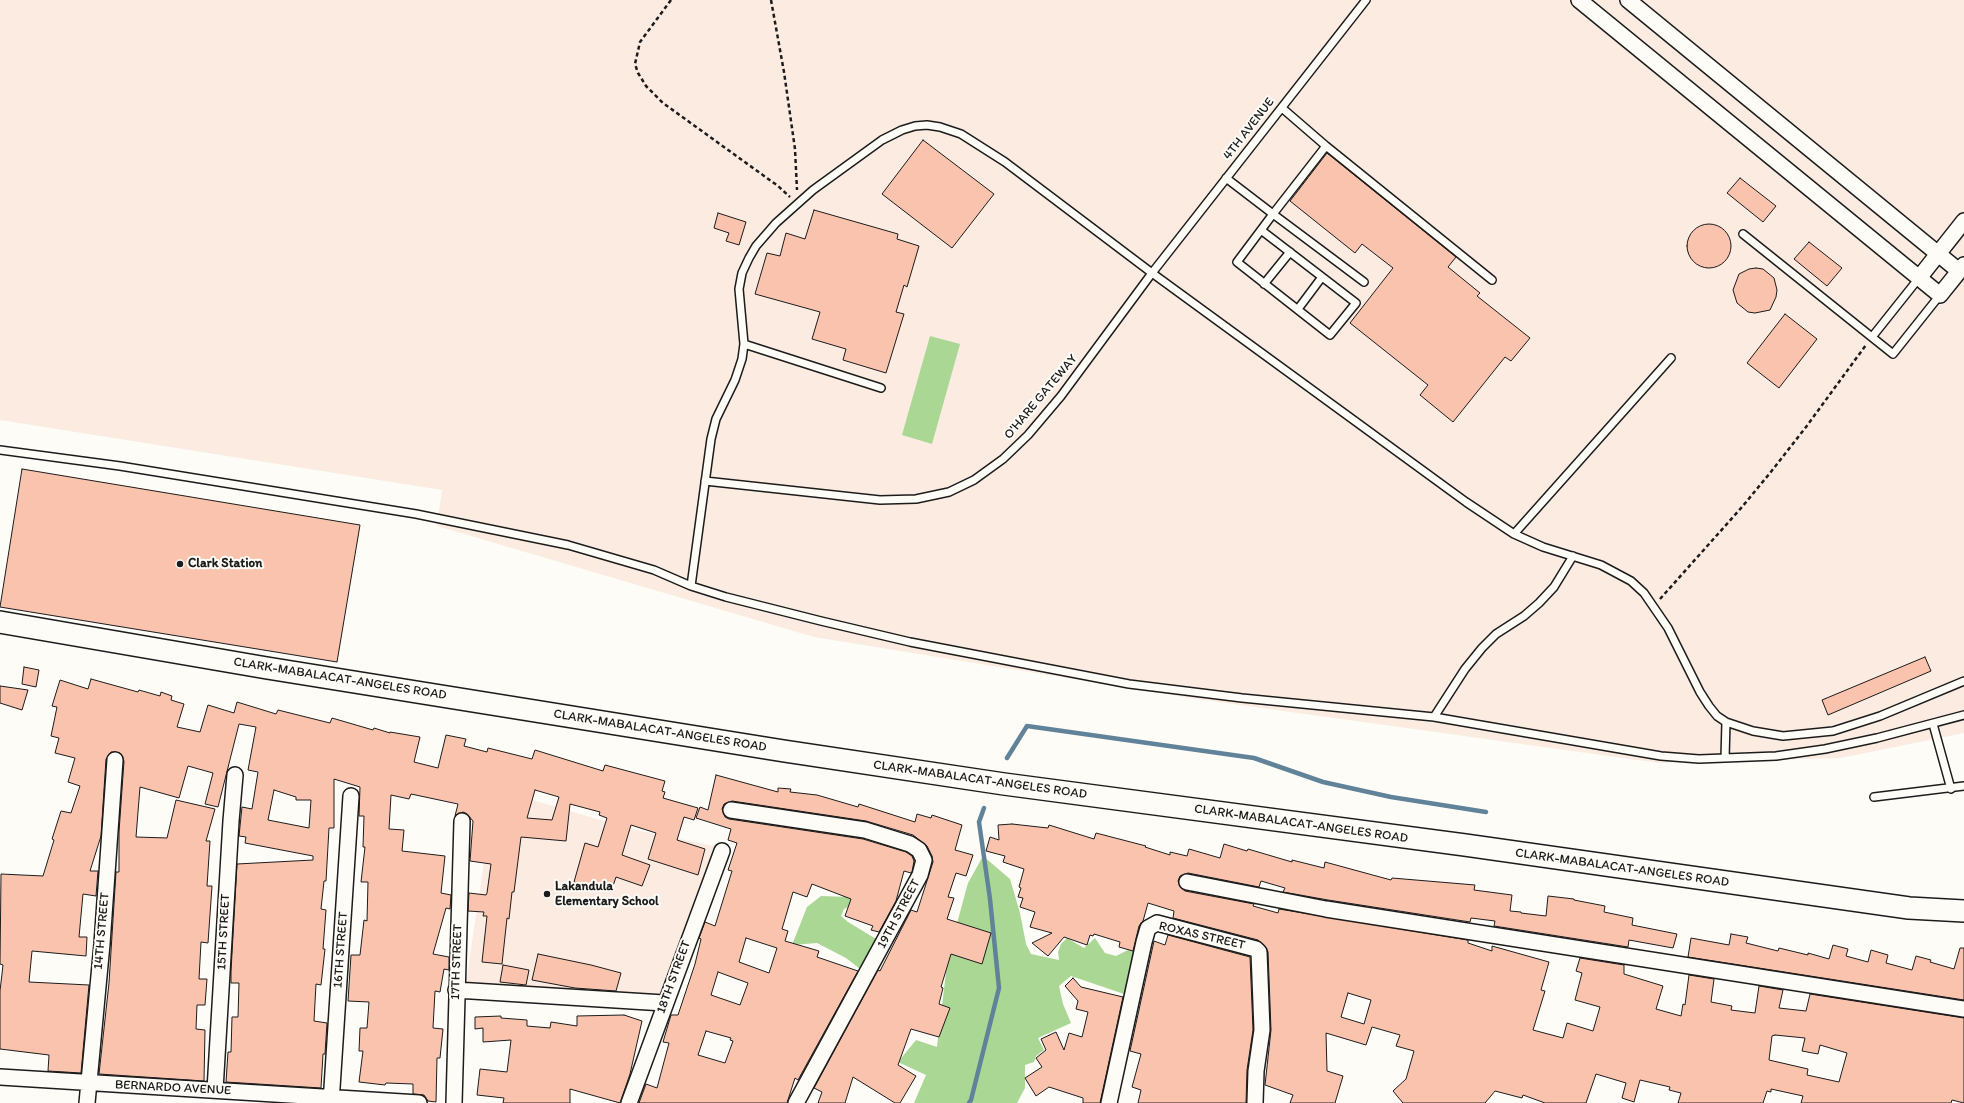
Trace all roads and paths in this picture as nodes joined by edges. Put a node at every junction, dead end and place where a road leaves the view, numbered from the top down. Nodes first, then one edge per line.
1 (671, 0) edge
2 (771, 0) edge
3 (1366, 0) edge
4 (1579, 0) edge
5 (1628, 0) edge
6 (1282, 108) junction
7 (1326, 146) junction
8 (1226, 178) junction
9 (797, 204) junction
10 (1273, 214) junction
11 (1964, 221) edge
12 (1261, 230) junction
13 (1743, 234) dead end
14 (1290, 252) junction
15 (1938, 253) junction
16 (1962, 268) edge
17 (1152, 273) junction
18 (1322, 277) junction
19 (1918, 278) junction
20 (1492, 280) dead end
21 (1364, 282) dead end
22 (1264, 284) junction
23 (1940, 295) junction
24 (1298, 309) junction
25 (1872, 337) junction
26 (744, 344) junction
27 (1671, 358) dead end
28 (881, 388) dead end
29 (0, 450) edge
30 (705, 480) junction
31 (1514, 534) junction
32 (1573, 556) junction
33 (691, 586) junction
34 (1654, 605) junction
35 (0, 622) edge
36 (1964, 681) edge
37 (1964, 715) edge
38 (1434, 717) junction
39 (1726, 722) junction
40 (1933, 724) junction
41 (1725, 758) junction
42 (115, 760) dead end
43 (235, 775) dead end
44 (1964, 786) edge
45 (1951, 789) junction
46 (351, 796) dead end
47 (1874, 797) dead end
48 (731, 810) dead end
49 (462, 821) dead end
50 (722, 851) dead end
51 (1187, 882) dead end
52 (1964, 911) edge
53 (456, 990) junction
54 (664, 1003) junction
55 (1964, 1009) edge
56 (0, 1077) edge
57 (88, 1083) junction
58 (215, 1090) junction
59 (331, 1101) edge
60 (87, 1103) edge
61 (418, 1103) edge
62 (454, 1103) edge
63 (629, 1103) edge
64 (796, 1103) edge
65 (1109, 1103) edge
66 (1255, 1103) edge

1 - 9 path
2 - 9 path
3 - 6 lane, 4TH AVENUE
4 - 19 street
5 - 15 street
6 - 7 lane
6 - 8 lane, 4TH AVENUE
7 - 10 lane
7 - 20 lane
8 - 10 lane
8 - 17 lane, 4TH AVENUE
9 - 17 lane
9 - 26 lane
10 - 12 lane
10 - 21 lane
11 - 15 street
12 - 14 lane
12 - 22 lane
13 - 25 lane
14 - 18 lane
14 - 22 lane
15 - 16 street
15 - 19 street
16 - 23 street
17 - 30 lane, O'HARE GATEWAY
17 - 31 lane
18 - 24 lane
18 - 24 lane
19 - 23 street
19 - 25 lane
22 - 24 lane
23 - 25 lane
25 - 34 path
26 - 28 lane
26 - 30 lane
27 - 31 lane
29 - 33 lane
30 - 33 lane
31 - 32 lane
32 - 34 lane
32 - 38 lane
33 - 38 lane
34 - 39 lane
35 - 52 main road, CLARK-MABALACAT-ANGELES ROAD
36 - 39 lane
37 - 40 lane
38 - 41 lane
39 - 41 lane
40 - 41 lane
40 - 45 lane
42 - 57 street, 14TH STREET
43 - 58 street, 15TH STREET
44 - 45 lane
45 - 47 lane
46 - 59 street, 16TH STREET
48 - 64 street, 19TH STREET
49 - 53 street, 17TH STREET
50 - 54 street, 18TH STREET
51 - 55 street
53 - 54 street
53 - 62 street, 17TH STREET
54 - 63 street, 18TH STREET
56 - 57 street, BERNARDO AVENUE
57 - 58 street, BERNARDO AVENUE
57 - 60 street, 14TH STREET
58 - 59 street, BERNARDO AVENUE
59 - 61 street, BERNARDO AVENUE
65 - 66 street, ROXAS STREET

